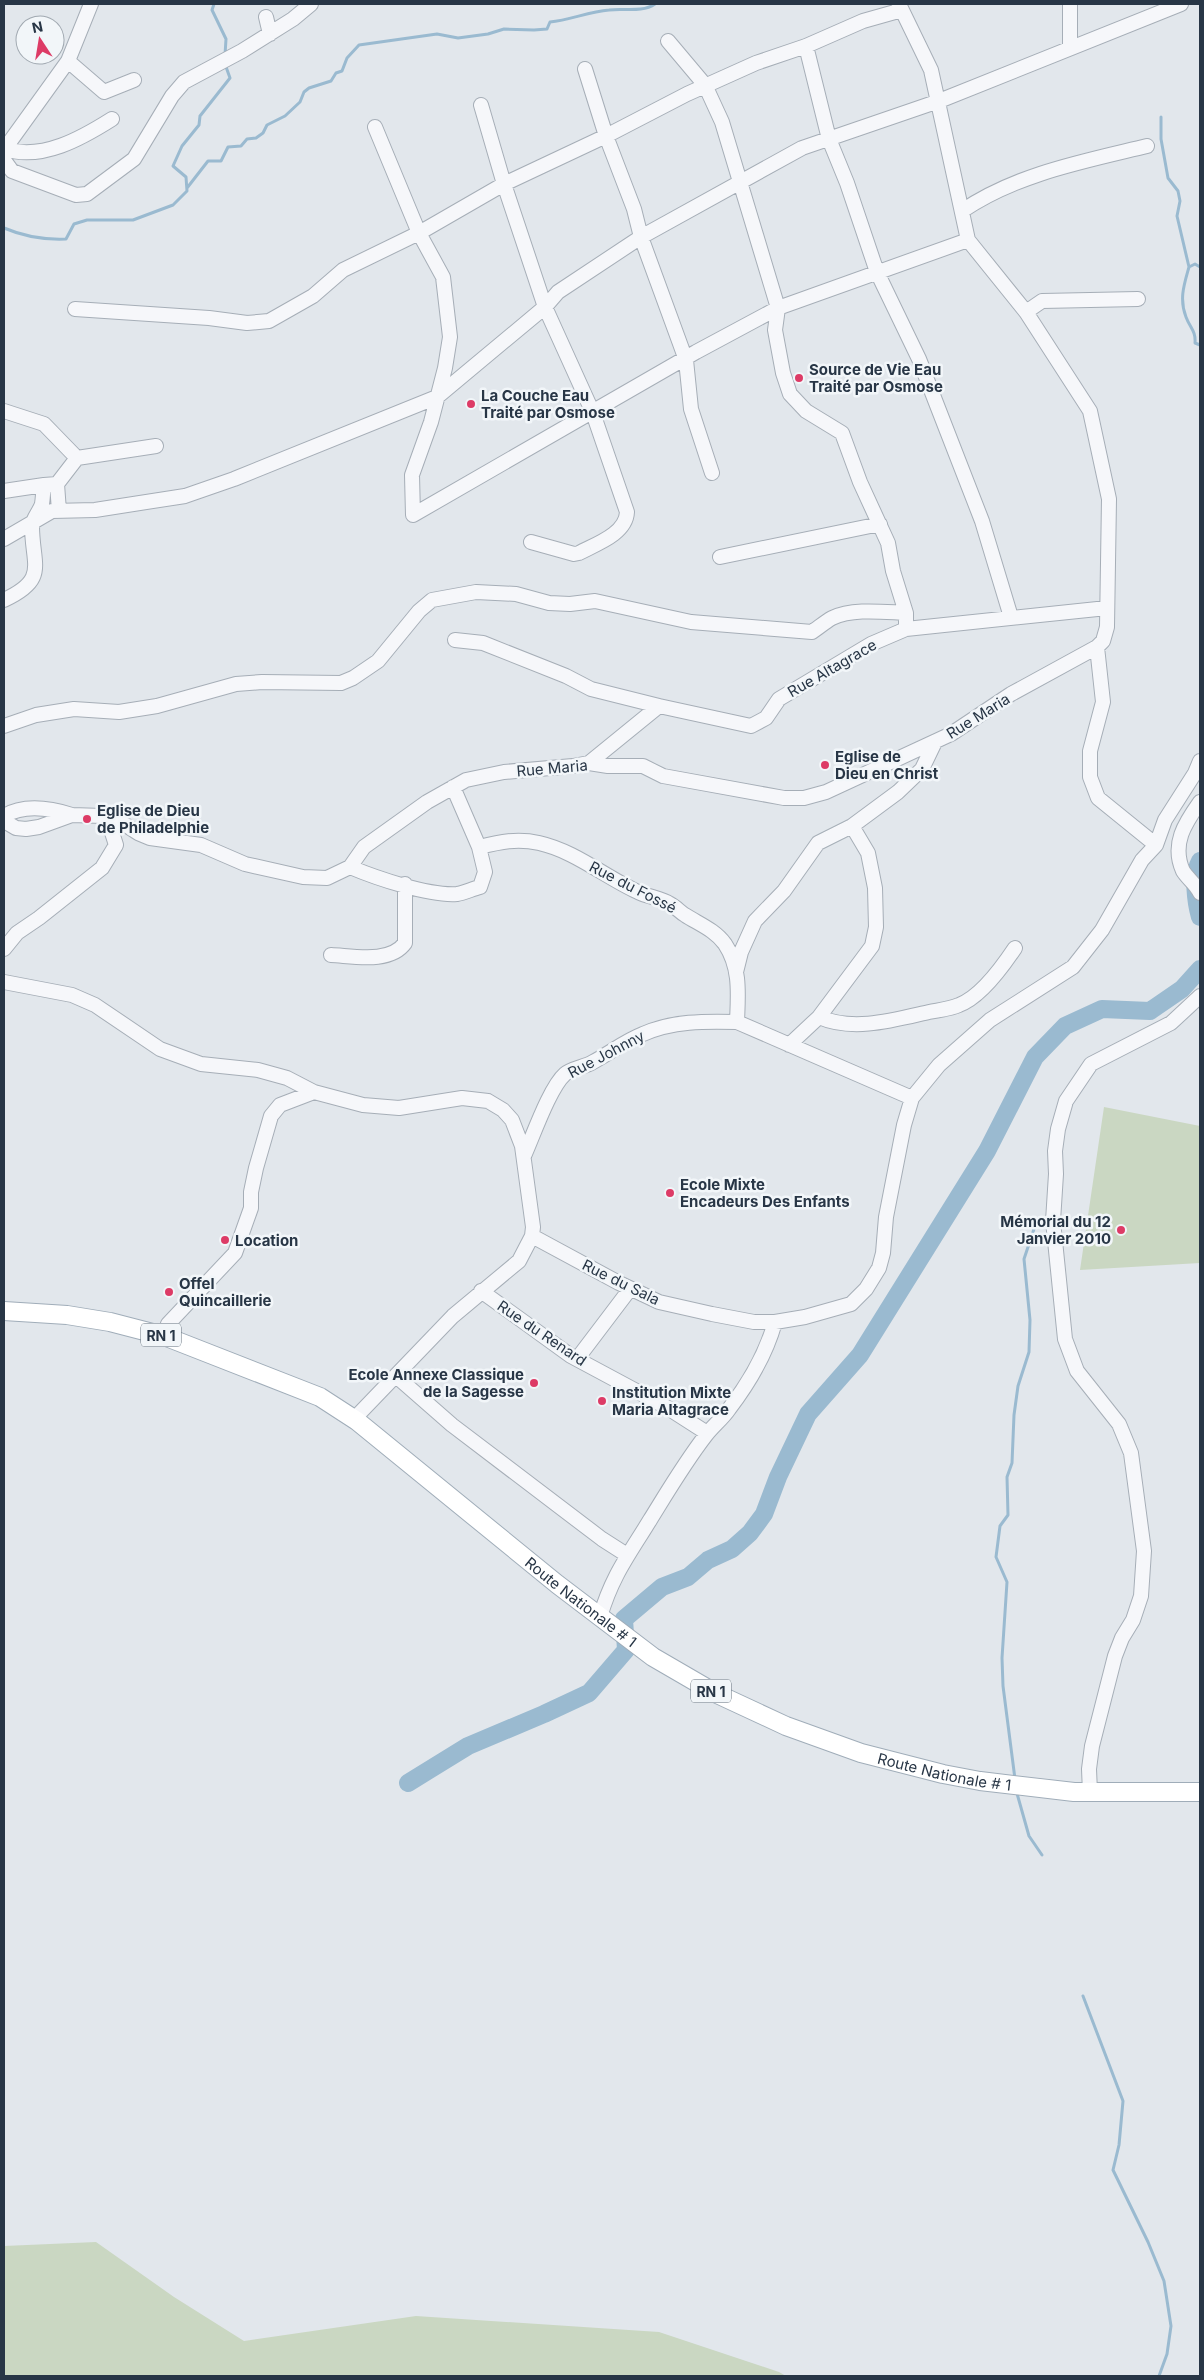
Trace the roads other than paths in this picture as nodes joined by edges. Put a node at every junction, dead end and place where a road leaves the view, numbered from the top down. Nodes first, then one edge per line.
1 (91, 4) edge
2 (312, 4) edge
3 (1070, 4) edge
4 (1180, 4) edge
5 (900, 7) edge
6 (266, 16) dead end
7 (270, 34) junction
8 (668, 41) dead end
9 (806, 46) junction
10 (1070, 48) junction
11 (68, 61) junction
12 (584, 68) dead end
13 (134, 80) dead end
14 (705, 85) junction
15 (939, 101) junction
16 (481, 105) dead end
17 (112, 119) dead end
18 (375, 127) dead end
19 (606, 136) junction
20 (829, 139) junction
21 (1147, 146) dead end
22 (4, 153) edge
23 (739, 181) junction
24 (504, 184) junction
25 (962, 211) junction
26 (419, 233) junction
27 (641, 237) junction
28 (968, 240) junction
29 (877, 272) junction
30 (1138, 299) dead end
31 (545, 307) junction
32 (778, 308) junction
33 (75, 309) dead end
34 (1026, 312) junction
35 (686, 360) junction
36 (437, 397) junction
37 (4, 410) edge
38 (593, 413) junction
39 (156, 446) dead end
40 (77, 458) junction
41 (712, 473) dead end
42 (50, 484) junction
43 (4, 491) edge
44 (59, 511) junction
45 (32, 523) junction
46 (880, 524) junction
47 (4, 539) edge
48 (531, 542) dead end
49 (720, 557) dead end
50 (4, 600) edge
51 (1107, 608) junction
52 (906, 613) junction
53 (1011, 617) junction
54 (906, 628) junction
55 (455, 640) dead end
56 (1097, 647) junction
57 (658, 706) junction
58 (4, 726) edge
59 (935, 742) junction
60 (1200, 761) edge
61 (589, 763) junction
62 (453, 787) junction
63 (1200, 802) edge
64 (72, 815) junction
65 (4, 816) edge
66 (108, 820) junction
67 (4, 821) edge
68 (852, 826) junction
69 (1156, 845) junction
70 (479, 847) junction
71 (350, 867) junction
72 (405, 884) junction
73 (1200, 893) edge
74 (4, 948) edge
75 (1015, 948) dead end
76 (331, 955) dead end
77 (736, 973) junction
78 (4, 982) edge
79 (1200, 996) edge
80 (819, 1017) junction
81 (737, 1022) junction
82 (789, 1045) junction
83 (314, 1092) junction
84 (912, 1098) junction
85 (524, 1156) junction
86 (532, 1236) junction
87 (630, 1289) junction
88 (481, 1291) junction
89 (4, 1310) edge
90 (775, 1322) junction
91 (164, 1336) junction
92 (577, 1358) junction
93 (396, 1376) junction
94 (354, 1419) junction
95 (707, 1433) junction
96 (626, 1555) junction
97 (600, 1617) junction
98 (1090, 1792) junction
99 (1200, 1792) edge

1 - 11 street
2 - 7 street
3 - 10 street
4 - 10 street
5 - 9 street
5 - 15 street
6 - 7 street
7 - 22 street
8 - 14 street
9 - 14 street
9 - 20 street
10 - 15 street
11 - 13 street
11 - 22 street
12 - 19 street
14 - 19 street
14 - 23 street
15 - 20 street
15 - 25 street
16 - 24 street
17 - 22 street
18 - 26 street
19 - 24 street
19 - 27 street
20 - 23 street
20 - 29 street
21 - 25 street
23 - 27 street
23 - 32 street
24 - 26 street
24 - 31 street
25 - 28 street
26 - 33 street
26 - 36 street
27 - 31 street
27 - 35 street
28 - 29 street
28 - 34 street
29 - 32 street
29 - 53 street
30 - 34 street
31 - 36 street
31 - 38 street
32 - 35 street
32 - 46 street
34 - 51 street
35 - 38 street
35 - 41 street
36 - 38 street
36 - 44 street
37 - 40 street
38 - 48 street
39 - 40 street
40 - 42 street
42 - 43 street
42 - 44 street
42 - 45 street
44 - 45 street
45 - 47 street
45 - 50 street
46 - 49 street
46 - 52 street
51 - 53 street, Rue Altagrace
51 - 56 street
52 - 54 street
52 - 58 street
53 - 54 street, Rue Altagrace
54 - 57 street, Rue Altagrace
55 - 57 street, Rue Altagrace
56 - 59 street, Rue Maria
56 - 69 street
57 - 61 street
59 - 61 street, Rue Maria
59 - 68 street
60 - 69 street
61 - 62 street, Rue Maria
62 - 70 street
62 - 71 street, Rue Maria
63 - 73 street
64 - 65 street
64 - 66 street, Rue Maria
64 - 67 street, Rue Maria
66 - 71 street, Rue Maria
66 - 74 street
68 - 77 street
68 - 80 street
69 - 84 street
70 - 72 street
70 - 77 street, Rue du Fossé
71 - 72 street
72 - 76 street
75 - 80 street
77 - 81 street, Rue du Fossé
78 - 83 street
79 - 98 street
80 - 82 street
81 - 82 street
81 - 85 street, Rue Johnny
82 - 84 street
83 - 85 street
83 - 91 street
84 - 90 street, Rue du Sala
85 - 86 street
86 - 87 street, Rue du Sala
86 - 88 street
87 - 90 street, Rue du Sala
87 - 92 street
88 - 92 street, Rue du Renard
88 - 93 street
89 - 91 main road, Route Nationale # 1 / RN 1
90 - 95 street
91 - 94 main road, Route Nationale # 1 / RN 1
92 - 95 street, Rue du Renard
93 - 94 street
93 - 96 street
94 - 97 main road, Route Nationale # 1 / RN 1
95 - 96 street
96 - 97 street
97 - 98 main road, Route Nationale # 1 / RN 1
98 - 99 main road, Route Nationale # 1 / RN 1

